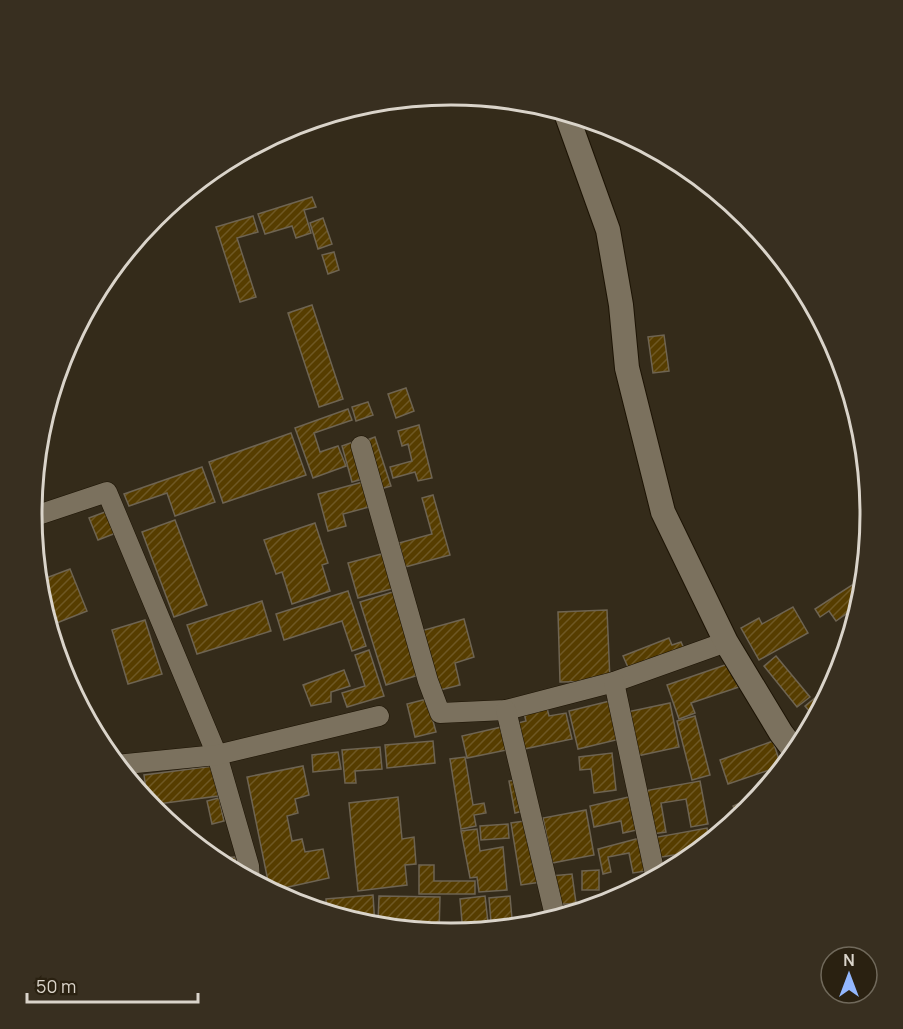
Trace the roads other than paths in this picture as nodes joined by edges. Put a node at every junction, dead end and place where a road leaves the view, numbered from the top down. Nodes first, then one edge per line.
1 (570, 123) edge
2 (361, 446) dead end
3 (42, 514) edge
4 (726, 642) junction
5 (614, 682) junction
6 (506, 710) junction
7 (380, 716) dead end
8 (790, 745) edge
9 (217, 755) junction
10 (127, 764) edge
11 (249, 870) edge
12 (654, 870) edge
13 (554, 911) edge

1 - 4 street
2 - 6 street
3 - 9 street
4 - 5 street
4 - 8 street
5 - 6 street
5 - 12 street
6 - 13 street
7 - 9 street
9 - 10 street
9 - 11 street

